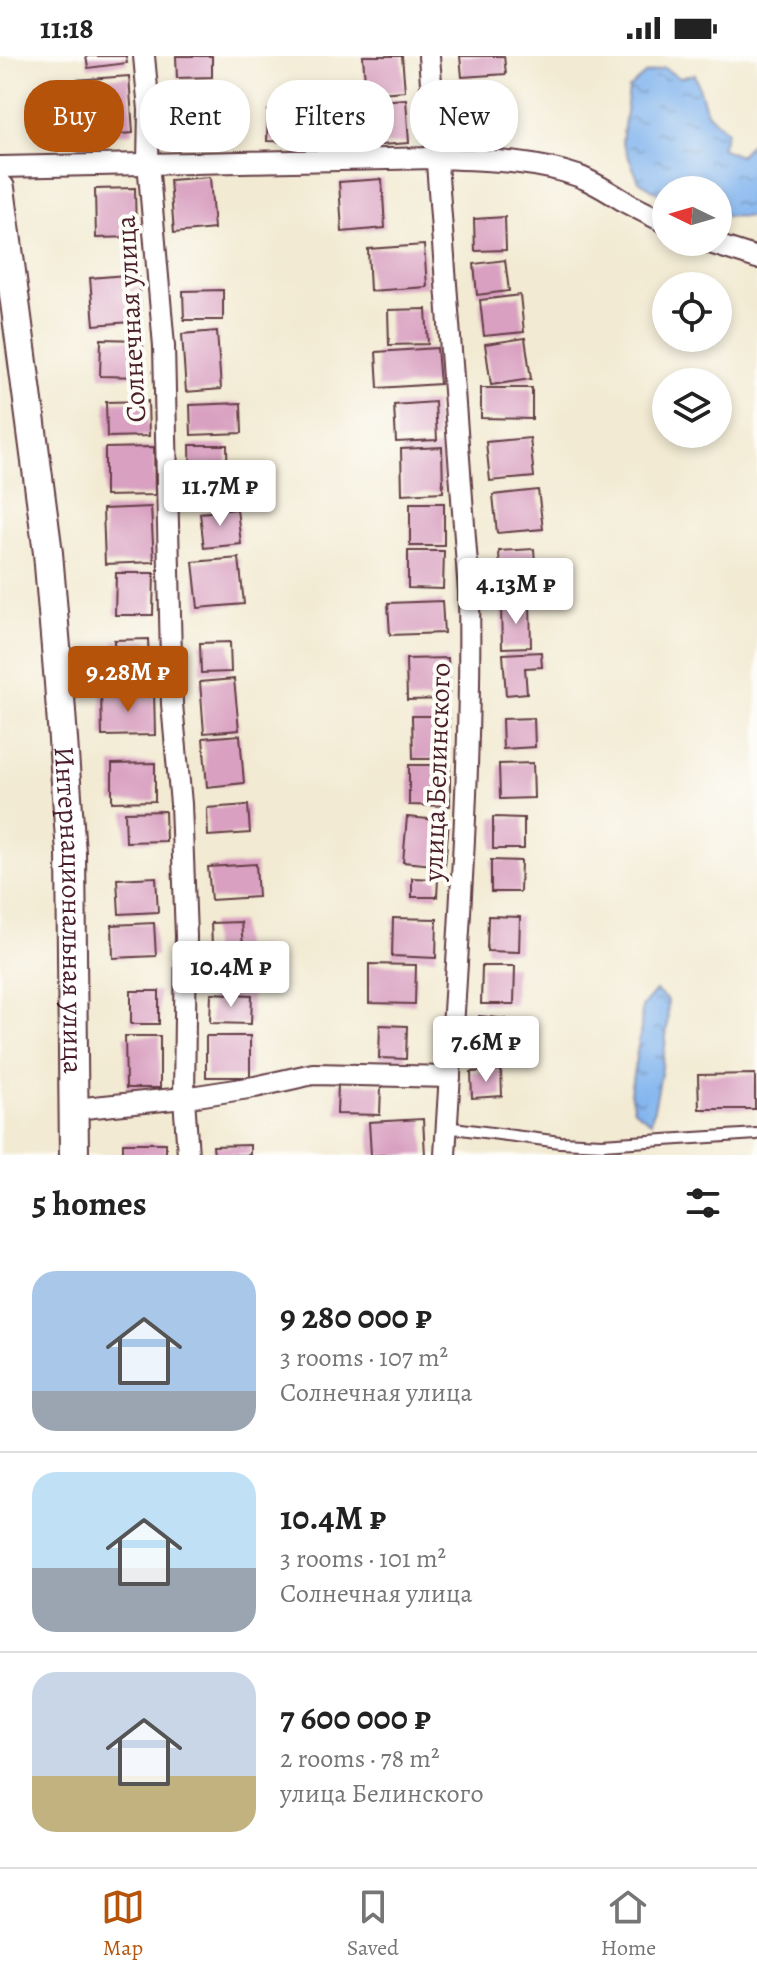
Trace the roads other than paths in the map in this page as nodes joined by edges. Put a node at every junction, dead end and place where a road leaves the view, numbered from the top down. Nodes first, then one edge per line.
1 (144, 56) edge
2 (429, 56) edge
3 (435, 158) junction
4 (148, 162) junction
5 (0, 167) edge
6 (0, 188) edge
7 (652, 216) edge
8 (732, 250) edge
9 (757, 258) edge
10 (450, 1077) junction
11 (184, 1098) junction
12 (74, 1109) junction
13 (446, 1127) junction
14 (757, 1134) edge
15 (74, 1155) edge
16 (188, 1155) edge
17 (445, 1155) edge

1 - 4 street, Солнечная улица
2 - 3 street, улица Белинского
3 - 4 street
3 - 7 street
3 - 10 street, улица Белинского
4 - 5 street
4 - 11 street, Солнечная улица
6 - 12 main road, Интернациональная улица
8 - 9 street
10 - 11 street
10 - 13 street, улица Белинского
11 - 12 street
11 - 16 street, Солнечная улица
12 - 15 main road, Интернациональная улица
13 - 14 lane
13 - 17 street, улица Белинского

